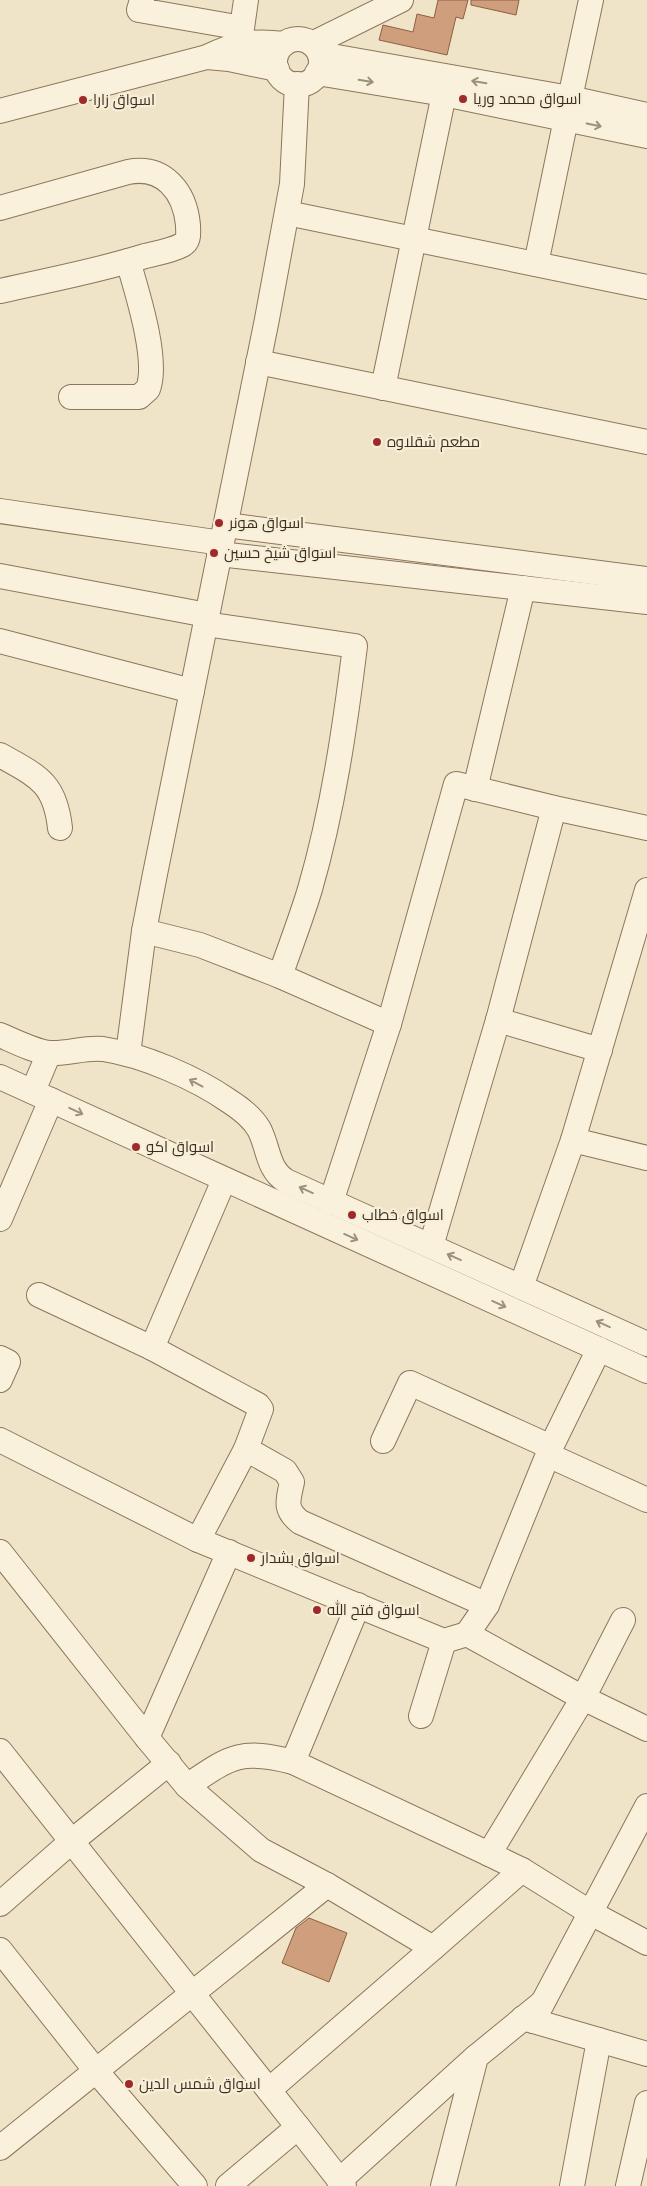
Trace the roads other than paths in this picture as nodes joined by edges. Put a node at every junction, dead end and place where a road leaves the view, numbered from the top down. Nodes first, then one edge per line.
1 (142, 0) edge
2 (246, 0) edge
3 (591, 0) edge
4 (392, 2) edge
5 (241, 36) junction
6 (284, 44) junction
7 (208, 57) junction
8 (312, 64) junction
9 (277, 70) junction
10 (444, 94) junction
11 (568, 109) junction
12 (0, 110) edge
13 (647, 116) edge
14 (647, 136) edge
15 (0, 208) edge
16 (287, 213) junction
17 (415, 240) junction
18 (128, 261) junction
19 (536, 264) junction
20 (647, 287) edge
21 (0, 291) edge
22 (258, 362) junction
23 (383, 388) junction
24 (71, 397) dead end
25 (647, 442) edge
26 (0, 511) edge
27 (222, 541) junction
28 (0, 576) edge
29 (647, 579) edge
30 (523, 588) junction
31 (647, 602) edge
32 (206, 619) junction
33 (0, 641) edge
34 (192, 692) junction
35 (0, 756) edge
36 (475, 789) junction
37 (554, 808) junction
38 (60, 828) dead end
39 (647, 828) edge
40 (647, 890) edge
41 (144, 931) junction
42 (280, 976) junction
43 (498, 1020) junction
44 (389, 1024) junction
45 (0, 1036) edge
46 (600, 1050) junction
47 (48, 1053) junction
48 (128, 1054) junction
49 (0, 1076) edge
50 (42, 1095) junction
51 (573, 1140) junction
52 (647, 1158) edge
53 (272, 1167) junction
54 (224, 1180) junction
55 (258, 1195) junction
56 (331, 1202) junction
57 (0, 1219) edge
58 (431, 1246) junction
59 (521, 1287) junction
60 (39, 1294) dead end
61 (647, 1344) edge
62 (152, 1348) junction
63 (599, 1349) junction
64 (0, 1358) edge
65 (647, 1371) edge
66 (0, 1380) edge
67 (0, 1440) edge
68 (383, 1441) dead end
69 (246, 1448) junction
70 (550, 1451) junction
71 (647, 1500) edge
72 (198, 1540) junction
73 (0, 1552) edge
74 (229, 1552) junction
75 (358, 1605) junction
76 (487, 1605) junction
77 (623, 1620) dead end
78 (467, 1634) junction
79 (444, 1641) junction
80 (583, 1698) junction
81 (421, 1716) dead end
82 (647, 1729) edge
83 (147, 1738) junction
84 (0, 1750) edge
85 (292, 1762) junction
86 (169, 1763) junction
87 (187, 1786) junction
88 (647, 1806) edge
89 (72, 1841) junction
90 (490, 1854) junction
91 (522, 1870) junction
92 (327, 1885) junction
93 (0, 1904) edge
94 (591, 1913) junction
95 (647, 1943) edge
96 (433, 1948) junction
97 (0, 1950) edge
98 (192, 1994) junction
99 (534, 2013) junction
100 (599, 2040) junction
101 (647, 2054) edge
102 (476, 2057) junction
103 (96, 2071) junction
104 (269, 2090) junction
105 (647, 2103) edge
106 (298, 2127) junction
107 (0, 2148) edge
108 (342, 2184) edge
109 (195, 2186) edge
110 (228, 2186) edge
111 (444, 2186) edge
112 (574, 2186) edge
113 (628, 2186) edge

1 - 5 street
2 - 5 street
3 - 11 street
4 - 8 street
5 - 6 street
5 - 7 street
6 - 8 street
6 - 9 street
7 - 9 street
7 - 12 street
8 - 9 street
8 -> 10 street
11 -> 8 street
8 - 16 street
10 - 11 street
10 - 17 street
11 - 13 street
11 -> 14 street
11 - 19 street
15 - 18 street
16 - 17 street
16 - 22 street
17 - 19 street
17 - 23 street
18 - 21 street
18 - 24 street
19 - 20 street
22 - 23 street
22 - 27 street
23 - 25 street
26 - 27 street
27 - 29 street
27 - 30 street
27 - 32 street
28 - 32 street
30 - 31 street
30 - 36 street
32 - 34 street
32 - 42 street
33 - 34 street
34 - 41 street
35 - 38 street
36 - 37 street
36 - 44 street
37 - 39 street
37 - 43 street
40 - 46 street
41 - 42 street
41 - 48 street
42 - 44 street
43 - 46 street
43 - 58 street
44 - 56 street
45 - 47 street
46 - 51 street
47 - 48 street
47 - 50 street
53 -> 48 street
49 - 50 street
50 -> 54 street
50 - 57 street
51 - 52 street
51 - 59 street
53 - 55 street
56 -> 53 street
54 - 55 street
54 - 62 street
55 -> 63 street
56 - 58 street
59 -> 58 street
61 -> 59 street
60 - 62 street
62 - 69 street
63 - 65 street
63 - 70 street
64 - 66 street
67 - 72 street
68 - 70 street
69 - 72 street
69 - 76 street
70 - 71 street
70 - 76 street
72 - 74 street
73 - 83 street
74 - 75 street
74 - 83 street
75 - 79 street
75 - 85 street
76 - 78 street
77 - 80 street
78 - 79 street
78 - 80 street
79 - 81 street
80 - 82 street
80 - 90 street
83 - 86 street
84 - 89 street
85 - 87 street
85 - 90 street
86 - 87 street
86 - 89 street
87 - 92 street
88 - 94 street
89 - 93 street
89 - 98 street
90 - 91 street
91 - 94 street
91 - 96 street
92 - 96 street
92 - 98 street
94 - 95 street
94 - 99 street
96 - 104 street
97 - 103 street
98 - 103 street
98 - 104 street
99 - 100 street
99 - 102 street
100 - 101 street
100 - 112 street
102 - 108 street
102 - 111 street
103 - 107 street
103 - 109 street
104 - 106 street
105 - 113 street
106 - 108 street
106 - 110 street

